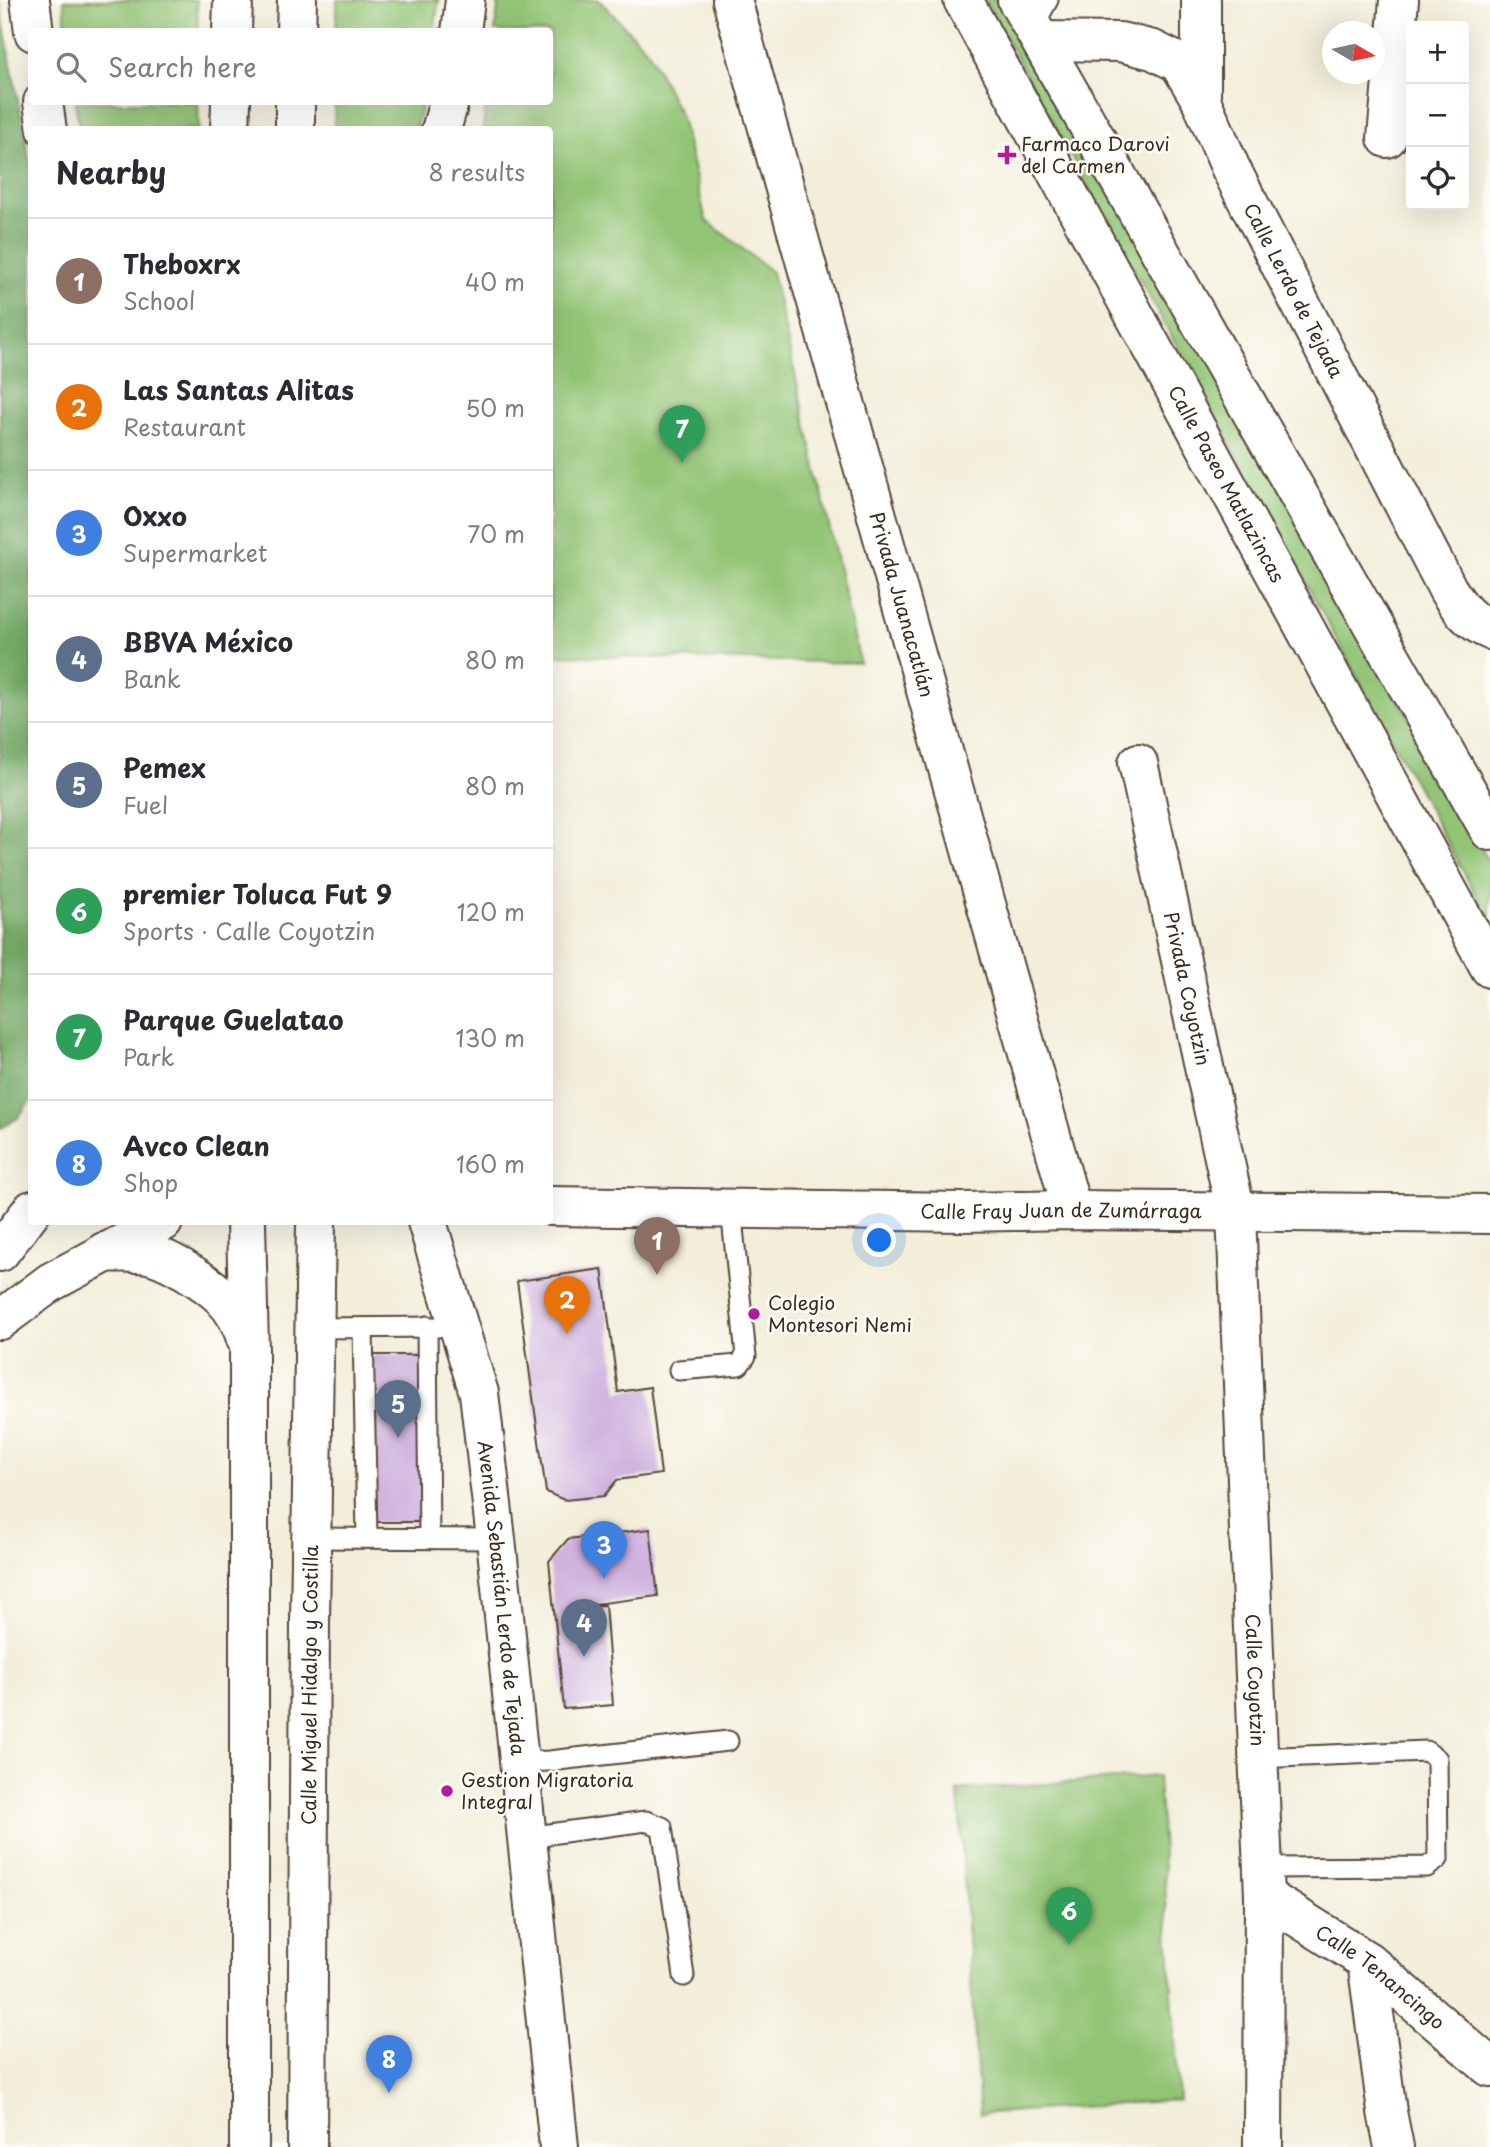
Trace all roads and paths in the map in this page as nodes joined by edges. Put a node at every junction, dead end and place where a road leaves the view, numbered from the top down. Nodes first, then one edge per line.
1 (30, 0) edge
2 (233, 0) edge
3 (297, 0) edge
4 (465, 0) edge
5 (732, 0) edge
6 (963, 0) edge
7 (1201, 0) edge
8 (1399, 0) edge
9 (1035, 17) edge
10 (34, 28) edge
11 (232, 28) edge
12 (296, 28) edge
13 (462, 28) edge
14 (1201, 100) junction
15 (43, 105) edge
16 (231, 105) edge
17 (295, 105) edge
18 (448, 105) edge
19 (46, 126) edge
20 (230, 126) edge
21 (295, 126) edge
22 (442, 126) edge
23 (1387, 138) dead end
24 (1490, 630) edge
25 (1138, 763) dead end
26 (1490, 831) edge
27 (1490, 968) edge
28 (553, 1206) edge
29 (731, 1208) junction
30 (1072, 1210) junction
31 (1236, 1213) junction
32 (1490, 1214) edge
33 (157, 1225) edge
34 (246, 1225) edge
35 (316, 1225) edge
36 (427, 1225) edge
37 (104, 1252) junction
38 (0, 1320) edge
39 (444, 1327) junction
40 (314, 1328) junction
41 (363, 1328) junction
42 (249, 1350) junction
43 (679, 1370) dead end
44 (311, 1538) junction
45 (367, 1538) junction
46 (429, 1538) junction
47 (496, 1539) junction
48 (728, 1741) dead end
49 (1258, 1758) junction
50 (519, 1762) junction
51 (527, 1837) junction
52 (1264, 1882) junction
53 (1367, 1961) junction
54 (684, 1976) dead end
55 (1490, 2067) edge
56 (249, 2147) edge
57 (307, 2147) edge
58 (559, 2147) edge
59 (1263, 2147) edge
60 (1394, 2147) edge

1 - 10 main road
2 - 11 main road
3 - 12 main road
4 - 13 main road
5 - 30 main road, Privada Juanacatlán
6 - 27 main road, Calle Paseo Matlazincas
7 - 14 main road
8 - 23 main road
9 - 14 main road, Calle Lerdo de Tejada
9 - 26 main road
14 - 24 main road, Calle Lerdo de Tejada
15 - 19 main road
16 - 20 main road
17 - 21 main road
18 - 22 main road
25 - 31 main road, Privada Coyotzin
28 - 29 main road, Calle Fray Juan de Zumárraga
29 - 30 main road, Calle Fray Juan de Zumárraga
29 - 43 lane
30 - 31 main road, Calle Fray Juan de Zumárraga
31 - 32 main road, Calle Fray Juan de Zumárraga
31 - 49 main road, Calle Coyotzin
33 - 37 main road
34 - 42 main road
35 - 40 main road, Calle Miguel Hidalgo y Costilla
36 - 39 main road, Avenida Sebastián Lerdo de Tejada
37 - 38 main road
37 - 42 main road
39 - 41 lane
39 - 46 lane
39 - 47 main road, Avenida Sebastián Lerdo de Tejada
40 - 41 lane
40 - 44 main road, Calle Miguel Hidalgo y Costilla
41 - 45 lane
42 - 56 main road
44 - 45 lane
44 - 57 main road, Calle Miguel Hidalgo y Costilla
45 - 46 lane
46 - 47 lane
47 - 50 main road, Avenida Sebastián Lerdo de Tejada
48 - 50 lane
49 - 52 main road, Calle Coyotzin
49 - 52 lane
50 - 51 main road, Avenida Sebastián Lerdo de Tejada
51 - 54 lane
51 - 58 main road, Avenida Sebastián Lerdo de Tejada
52 - 53 main road, Calle Tenancingo
52 - 59 main road, Calle Coyotzin
53 - 55 main road, Calle Tenancingo
53 - 60 main road

